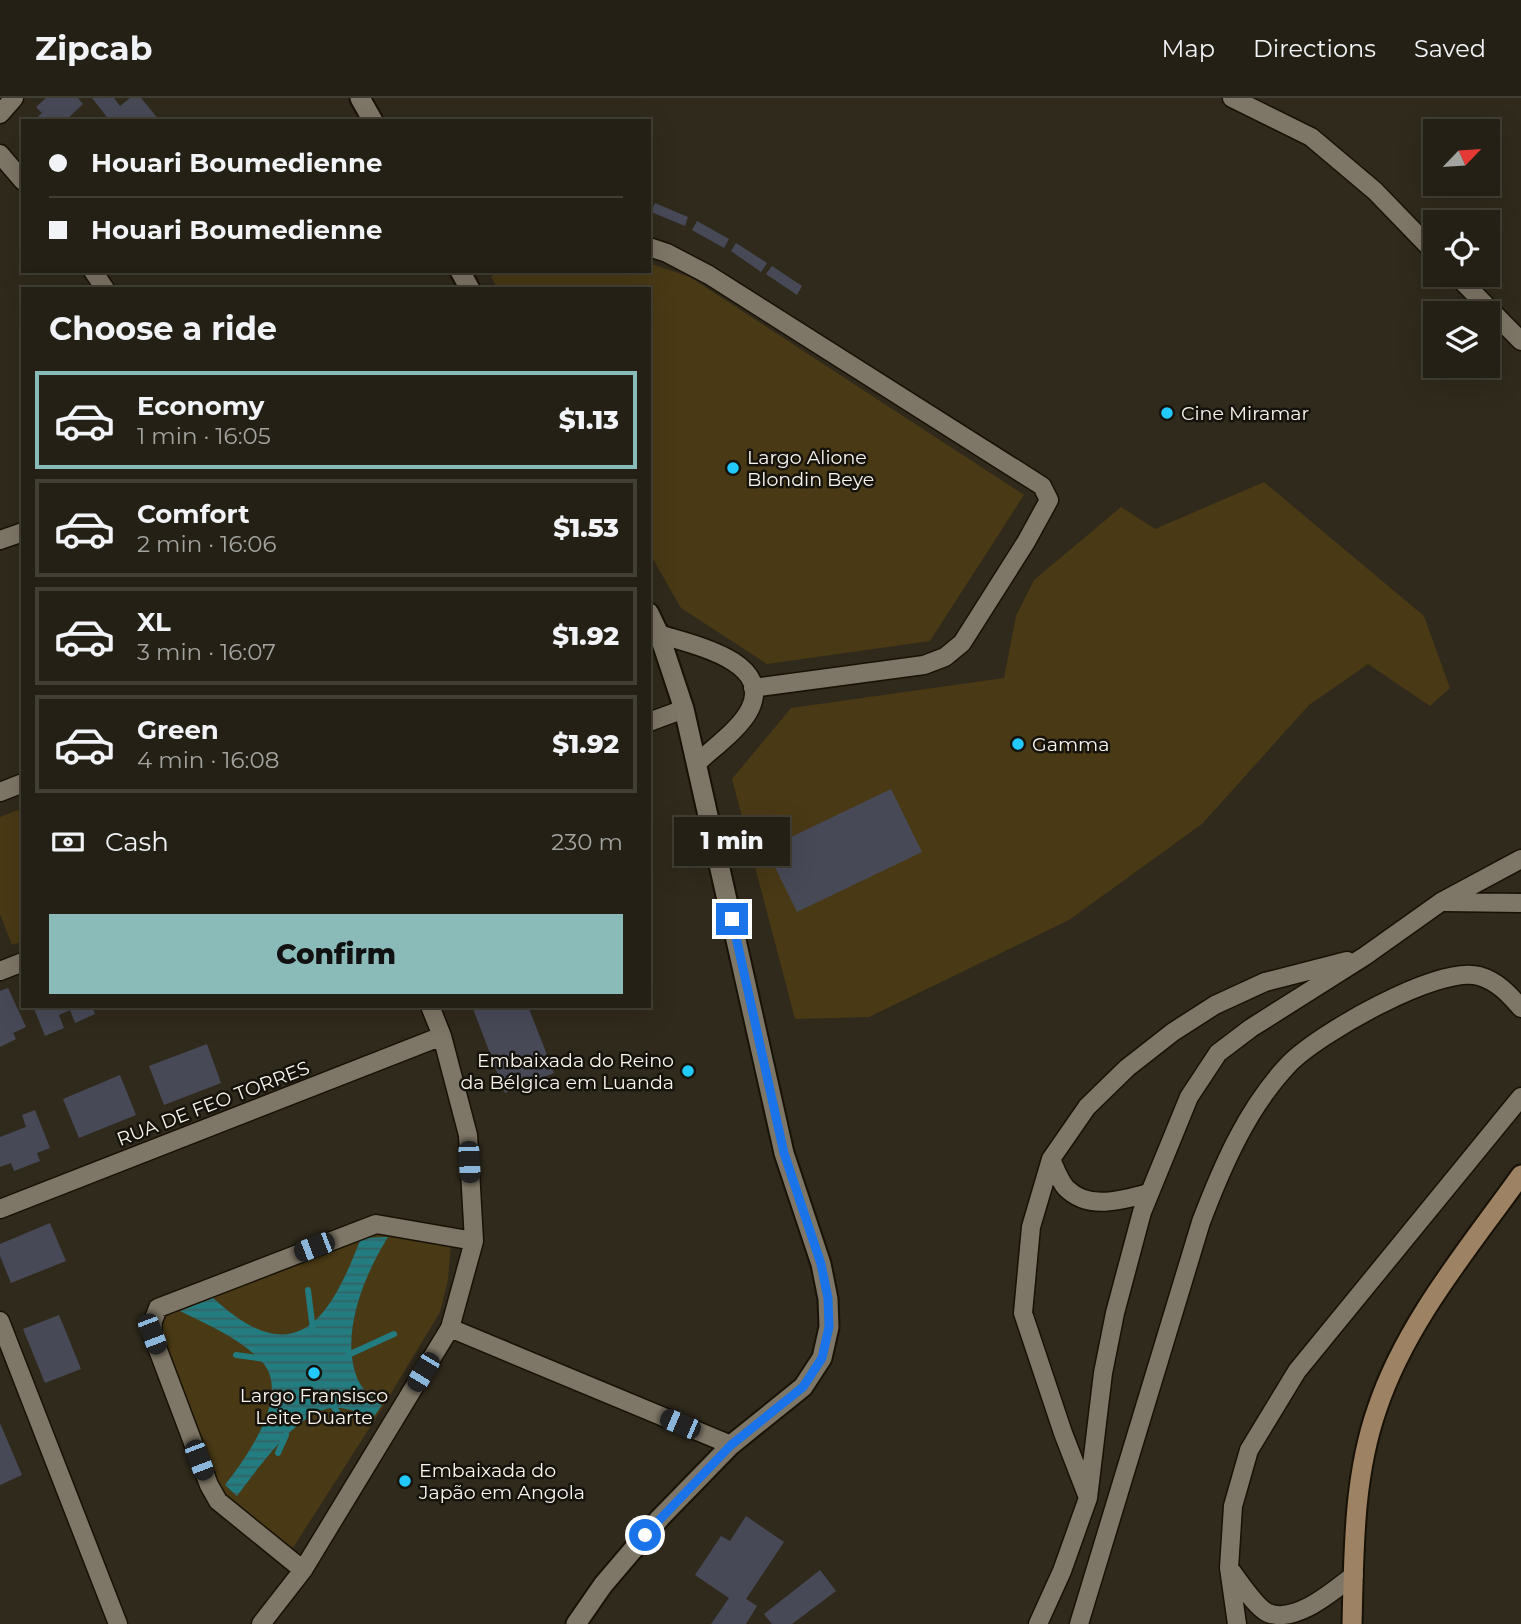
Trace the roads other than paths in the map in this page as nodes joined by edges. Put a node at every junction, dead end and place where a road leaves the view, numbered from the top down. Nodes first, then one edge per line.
1 (14, 98) edge
2 (360, 98) edge
3 (1232, 98) edge
4 (0, 114) edge
5 (372, 119) edge
6 (0, 154) edge
7 (21, 179) edge
8 (1423, 240) edge
9 (651, 248) edge
10 (1468, 287) edge
11 (1521, 341) edge
12 (21, 532) edge
13 (0, 540) edge
14 (651, 617) edge
15 (659, 634) junction
16 (753, 688) junction
17 (684, 709) junction
18 (651, 721) edge
19 (697, 763) junction
20 (21, 784) edge
21 (0, 792) edge
22 (1521, 859) edge
23 (1441, 902) junction
24 (1521, 903) edge
25 (1366, 956) junction
26 (21, 963) edge
27 (0, 971) edge
28 (431, 1008) edge
29 (1521, 1008) edge
30 (442, 1036) junction
31 (1521, 1097) edge
32 (1051, 1159) junction
33 (1521, 1175) edge
34 (1149, 1193) junction
35 (0, 1209) edge
36 (474, 1241) junction
37 (0, 1321) edge
38 (450, 1328) junction
39 (731, 1445) junction
40 (1088, 1498) junction
41 (1228, 1568) junction
42 (303, 1570) junction
43 (1354, 1575) junction
44 (118, 1624) edge
45 (261, 1624) edge
46 (576, 1624) edge
47 (1038, 1624) edge
48 (1079, 1624) edge
49 (1237, 1624) edge
50 (1352, 1624) edge

1 - 4 street
2 - 5 street
3 - 8 street
6 - 7 street
9 - 16 street
10 - 11 street
12 - 13 street
14 - 15 street
15 - 16 street
15 - 17 street
16 - 19 street
17 - 18 street
17 - 19 street
19 - 39 street
20 - 21 street
22 - 23 street
23 - 24 street
23 - 25 street
25 - 32 street
25 - 34 street
26 - 27 street
28 - 30 street
29 - 48 street
30 - 35 street, RUA DE FEO TORRES
30 - 36 street
31 - 41 street
32 - 34 street
32 - 40 street
33 - 43 main road
34 - 40 street
36 - 38 street
36 - 42 street
37 - 44 street
38 - 39 street
38 - 42 street
39 - 46 street
40 - 47 street
41 - 43 street
41 - 49 street
42 - 45 street
43 - 50 main road

